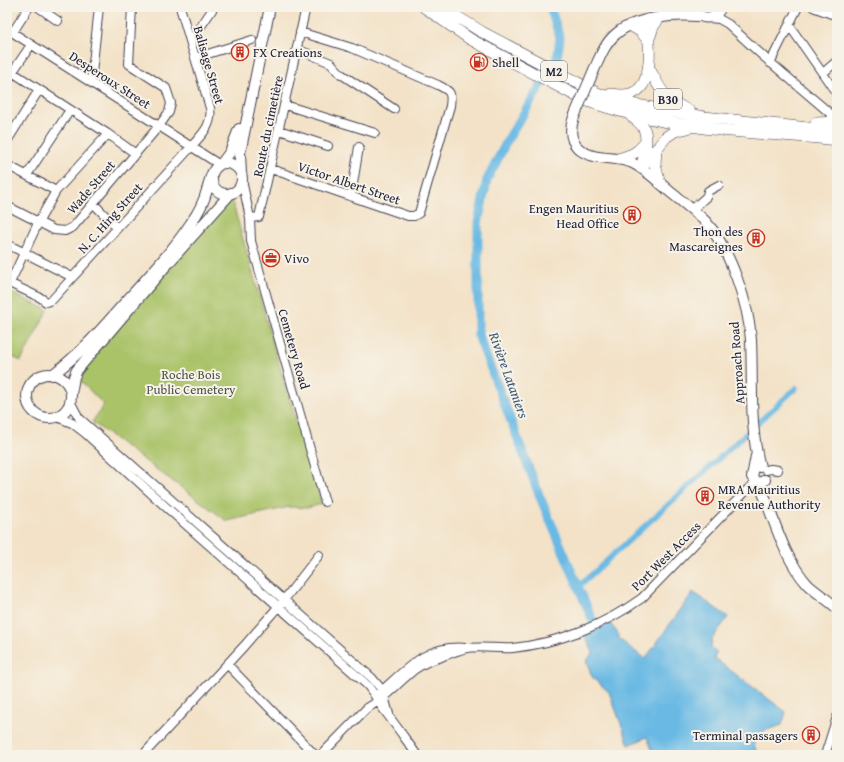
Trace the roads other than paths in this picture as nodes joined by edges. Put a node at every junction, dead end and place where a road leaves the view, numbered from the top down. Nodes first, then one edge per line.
1 (29, 7) edge
2 (38, 7) edge
3 (99, 7) edge
4 (132, 7) edge
5 (180, 7) edge
6 (214, 7) edge
7 (265, 7) edge
8 (270, 7) edge
9 (306, 7) edge
10 (424, 7) edge
11 (441, 7) edge
12 (678, 7) edge
13 (693, 7) edge
14 (722, 7) edge
15 (798, 7) edge
16 (813, 7) edge
17 (825, 9) edge
18 (837, 16) edge
19 (704, 17) junction
20 (660, 18) junction
21 (647, 20) junction
22 (58, 21) dead end
23 (728, 24) junction
24 (790, 24) junction
25 (630, 25) junction
26 (10, 30) edge
27 (300, 32) junction
28 (252, 40) dead end
29 (191, 41) junction
30 (649, 41) junction
31 (31, 45) junction
32 (297, 49) junction
33 (195, 58) junction
34 (837, 60) edge
35 (770, 63) junction
36 (649, 68) junction
37 (12, 72) junction
38 (823, 73) junction
39 (7, 80) edge
40 (92, 82) junction
41 (39, 90) junction
42 (597, 93) junction
43 (837, 94) edge
44 (285, 105) junction
45 (394, 109) dead end
46 (70, 110) junction
47 (629, 114) junction
48 (837, 117) edge
49 (697, 122) junction
50 (837, 122) edge
51 (759, 124) junction
52 (159, 126) junction
53 (279, 130) junction
54 (837, 131) edge
55 (376, 133) dead end
56 (108, 134) junction
57 (837, 140) edge
58 (7, 141) edge
59 (645, 143) junction
60 (328, 146) dead end
61 (191, 147) junction
62 (359, 147) dead end
63 (656, 150) junction
64 (136, 154) junction
65 (618, 159) junction
66 (7, 165) edge
67 (641, 168) junction
68 (217, 169) junction
69 (270, 169) junction
70 (27, 175) junction
71 (241, 177) junction
72 (660, 183) junction
73 (718, 185) dead end
74 (56, 191) junction
75 (232, 193) junction
76 (351, 196) junction
77 (247, 201) junction
78 (93, 203) junction
79 (7, 206) edge
80 (693, 209) junction
81 (250, 218) junction
82 (39, 221) junction
83 (117, 228) junction
84 (7, 244) edge
85 (24, 252) junction
86 (72, 278) junction
87 (9, 283) edge
88 (52, 375) junction
89 (70, 398) junction
90 (57, 416) junction
91 (778, 470) dead end
92 (759, 476) junction
93 (325, 502) dead end
94 (319, 555) dead end
95 (284, 600) junction
96 (278, 607) junction
97 (837, 608) edge
98 (227, 664) junction
99 (380, 696) junction
100 (837, 717) edge
101 (142, 755) edge
102 (315, 755) edge
103 (321, 755) edge
104 (417, 755) edge
105 (825, 755) edge

1 - 26 street
2 - 22 street
3 - 40 street
4 - 52 street, Wade Street
5 - 29 street, Balisage Street
6 - 29 street
7 - 68 main road
8 - 71 main road
9 - 27 street, Route du cimetière
10 - 47 highway, M2
11 - 42 highway, M2
12 - 20 main road
13 - 19 main road
14 - 19 main road
14 - 23 street
15 - 24 street
16 - 17 street
17 - 18 street
19 - 20 main road, Approach Road
19 - 23 street
20 - 21 main road, Approach Road
20 - 30 highway
21 - 25 main road, Approach Road
21 - 30 highway
23 - 35 street
24 - 35 street
24 - 38 street
25 - 30 highway
25 - 65 main road, Approach Road, bridge
26 - 31 street, Desperoux Street
27 - 32 street, Route du cimetière
27 - 76 street, Victor Albert Street
28 - 33 street
29 - 33 street, Balisage Street
30 - 36 highway
31 - 37 street
31 - 40 street, Desperoux Street
32 - 44 street, Route du cimetière
32 - 45 street
33 - 61 street, Balisage Street
34 - 38 street
35 - 48 street
36 - 42 highway, B30
36 - 49 highway, B30
37 - 39 street
37 - 41 street
38 - 43 street
40 - 52 street, Desperoux Street
41 - 46 street
41 - 58 street
42 - 49 highway, M2
44 - 53 street, Route du cimetière
44 - 55 street
46 - 56 street
46 - 70 street
47 - 49 highway, M2
47 - 59 highway
49 - 51 highway, M2
49 - 57 highway, M2
49 - 63 highway
50 - 51 highway
51 - 54 highway, M2
52 - 61 street, Desperoux Street
52 - 64 street, Wade Street
53 - 60 street
53 - 69 street, Route du cimetière
56 - 64 street
56 - 74 street
59 - 65 highway
59 - 67 highway
61 - 68 street, Desperoux Street
61 - 83 street, N. C. Hing Street
62 - 76 street
63 - 67 highway
63 - 72 highway
64 - 78 street, Wade Street
65 - 67 main road, Approach Road
66 - 70 street
67 - 72 main road, Approach Road
68 - 71 main road
68 - 75 main road
68 - 88 main road
69 - 76 street, Victor Albert Street
69 - 81 street, Route du cimetière
70 - 74 street
71 - 75 main road
71 - 77 street, Cemetery Road
72 - 80 main road, Approach Road
73 - 80 street
74 - 82 street
75 - 77 street
75 - 89 main road
77 - 81 street, Cemetery Road
78 - 82 street, Wade Street
78 - 83 street
79 - 82 street, Wade Street
80 - 92 main road, Approach Road
81 - 93 street, Cemetery Road
82 - 85 street
83 - 86 street, N. C. Hing Street
84 - 85 street
85 - 86 street
85 - 87 street
86 - 87 street, N. C. Hing Street
88 - 89 main road
88 - 90 main road
89 - 90 main road
89 - 95 street
90 - 96 street
91 - 92 street
92 - 97 main road, Approach Road
92 - 99 street, Port West Access
94 - 95 street
95 - 96 street
95 - 99 street
96 - 98 street
96 - 99 street
98 - 101 street
98 - 102 street
99 - 103 street, Port West Access
99 - 104 street
100 - 105 street

